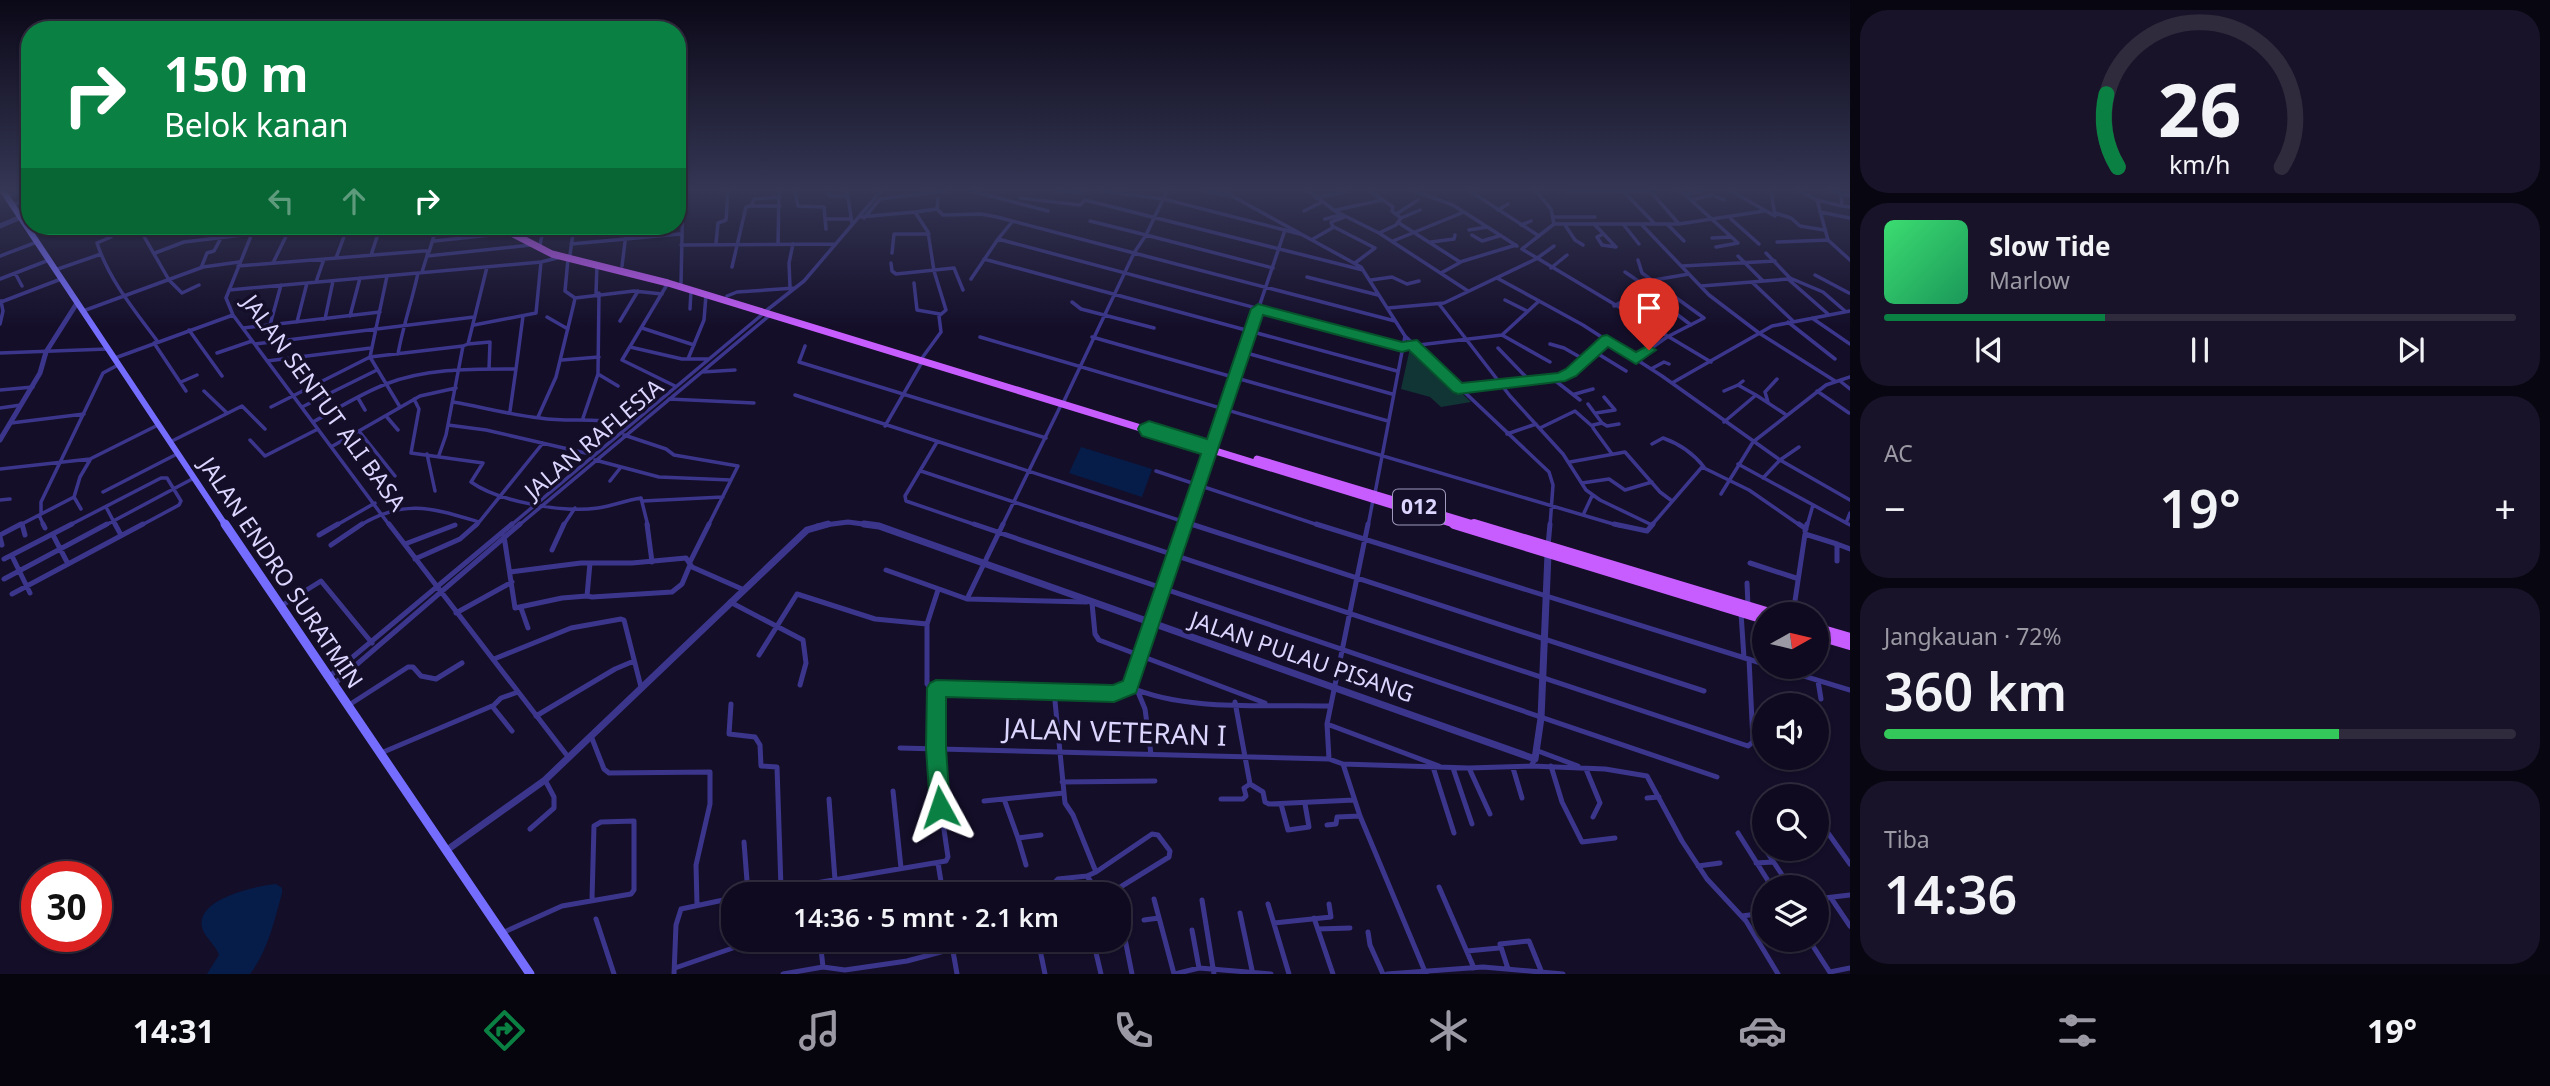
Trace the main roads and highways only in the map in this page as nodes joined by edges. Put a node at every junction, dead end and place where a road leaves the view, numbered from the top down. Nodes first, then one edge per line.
1 (34, 236) edge
2 (519, 236) edge
3 (523, 236) edge
4 (566, 257) junction
5 (680, 285) junction
6 (700, 292) junction
7 (768, 313) junction
8 (942, 366) junction
9 (1063, 403) junction
10 (1745, 609) junction
11 (1752, 610) edge
12 (1752, 613) edge
13 (1829, 634) edge
14 (1829, 636) edge
15 (1835, 637) junction
16 (1850, 638) edge
17 (1850, 645) edge
18 (530, 974) edge

1 - 18 main road, JALAN ENDRO SURATMIN
2 - 4 main road
3 - 4 main road
4 - 5 main road
4 - 5 main road
5 - 6 main road
6 - 7 main road
6 - 7 main road
7 - 8 main road, 012
8 - 9 main road, 012
8 - 9 main road, 012
9 - 10 main road, 012
10 - 11 main road, 012
10 - 12 main road, 012
13 - 15 main road
14 - 15 main road
15 - 16 main road
15 - 17 main road

